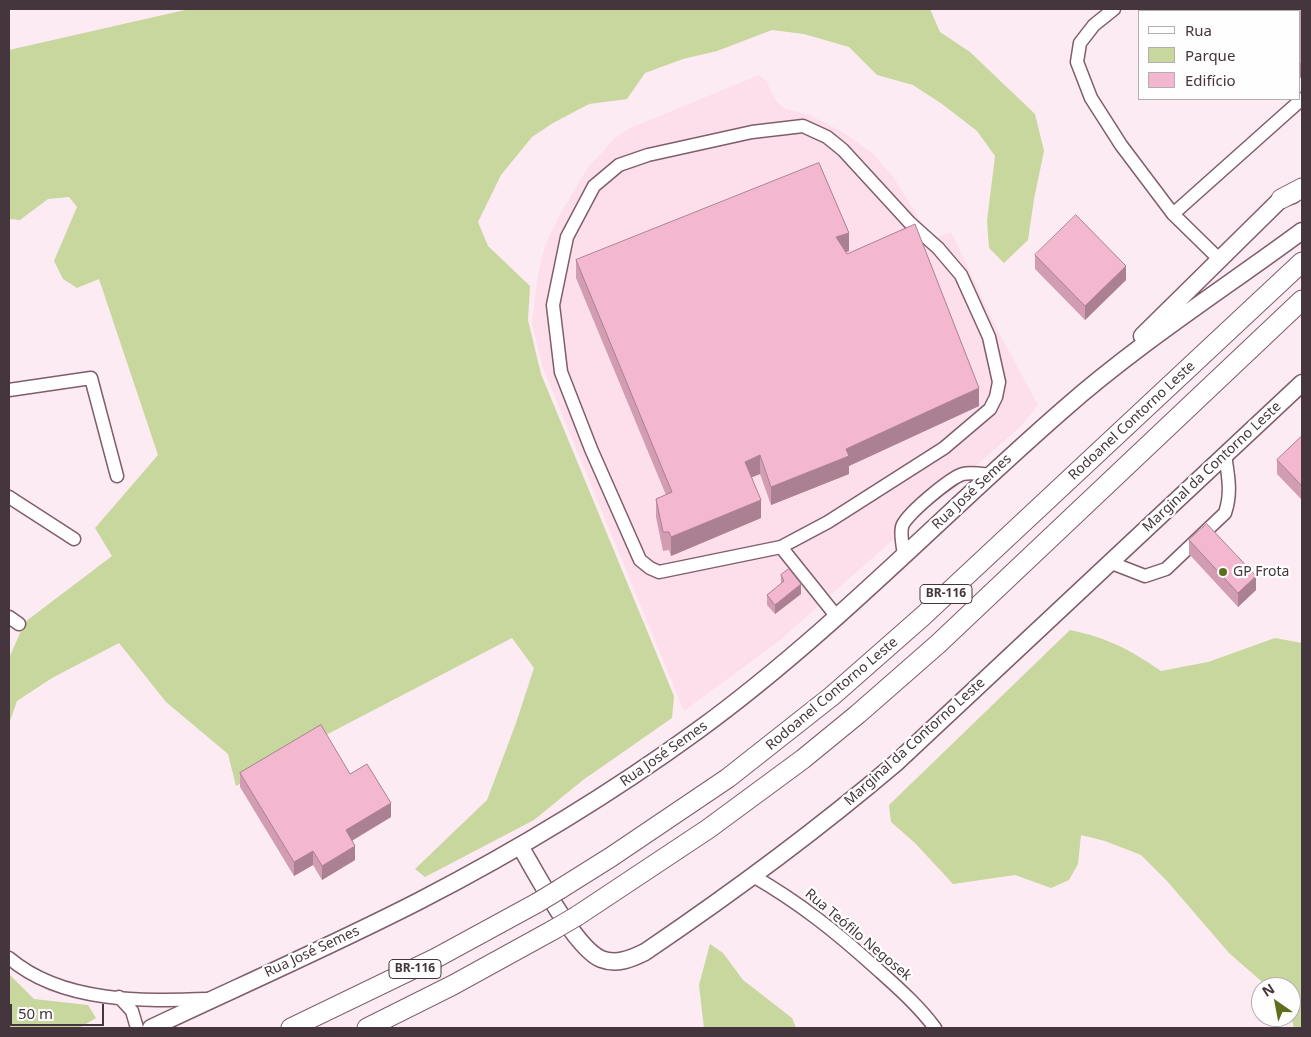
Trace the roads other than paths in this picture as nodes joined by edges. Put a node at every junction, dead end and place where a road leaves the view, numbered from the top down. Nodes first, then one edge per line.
1 (1114, 9) edge
2 (1301, 100) edge
3 (1302, 180) edge
4 (1302, 188) edge
5 (1302, 193) edge
6 (1281, 199) junction
7 (1172, 214) junction
8 (1302, 231) edge
9 (1219, 259) junction
10 (1302, 262) edge
11 (1302, 300) edge
12 (1105, 373) junction
13 (1302, 383) edge
14 (9, 390) edge
15 (1225, 455) junction
16 (991, 475) junction
17 (118, 476) dead end
18 (9, 497) edge
19 (74, 539) dead end
20 (781, 547) junction
21 (904, 555) junction
22 (1109, 562) junction
23 (837, 617) junction
24 (520, 846) junction
25 (753, 876) junction
26 (9, 958) edge
27 (119, 997) junction
28 (214, 998) junction
29 (138, 1028) edge
30 (151, 1028) edge
31 (291, 1028) edge
32 (367, 1028) edge
33 (935, 1028) edge

1 - 7 street
2 - 7 street
3 - 6 street
4 - 6 highway
5 - 6 main road
6 - 9 main road, Rua José Semes
7 - 9 street
8 - 12 main road, Rua José Semes
9 - 12 main road, Rua José Semes
10 - 31 highway, Rodoanel Contorno Leste / BR-116, bridge
11 - 32 highway, Rodoanel Contorno Leste / BR-116, bridge
12 - 16 main road, Rua José Semes
13 - 15 main road, Marginal da Contorno Leste
14 - 17 street
15 - 22 main road, Marginal da Contorno Leste
15 - 22 street
16 - 21 main road, Rua José Semes
16 - 21 street
18 - 19 street
20 - 20 street
20 - 23 street
21 - 23 main road, Rua José Semes
22 - 25 main road, Marginal da Contorno Leste
23 - 24 main road, Rua José Semes
24 - 25 main road, Marginal da Contorno Leste
24 - 28 main road, Rua José Semes
25 - 33 street, Rua Teófilo Negosek
26 - 27 street
27 - 28 street
27 - 29 street
28 - 30 main road, Rua José Semes

